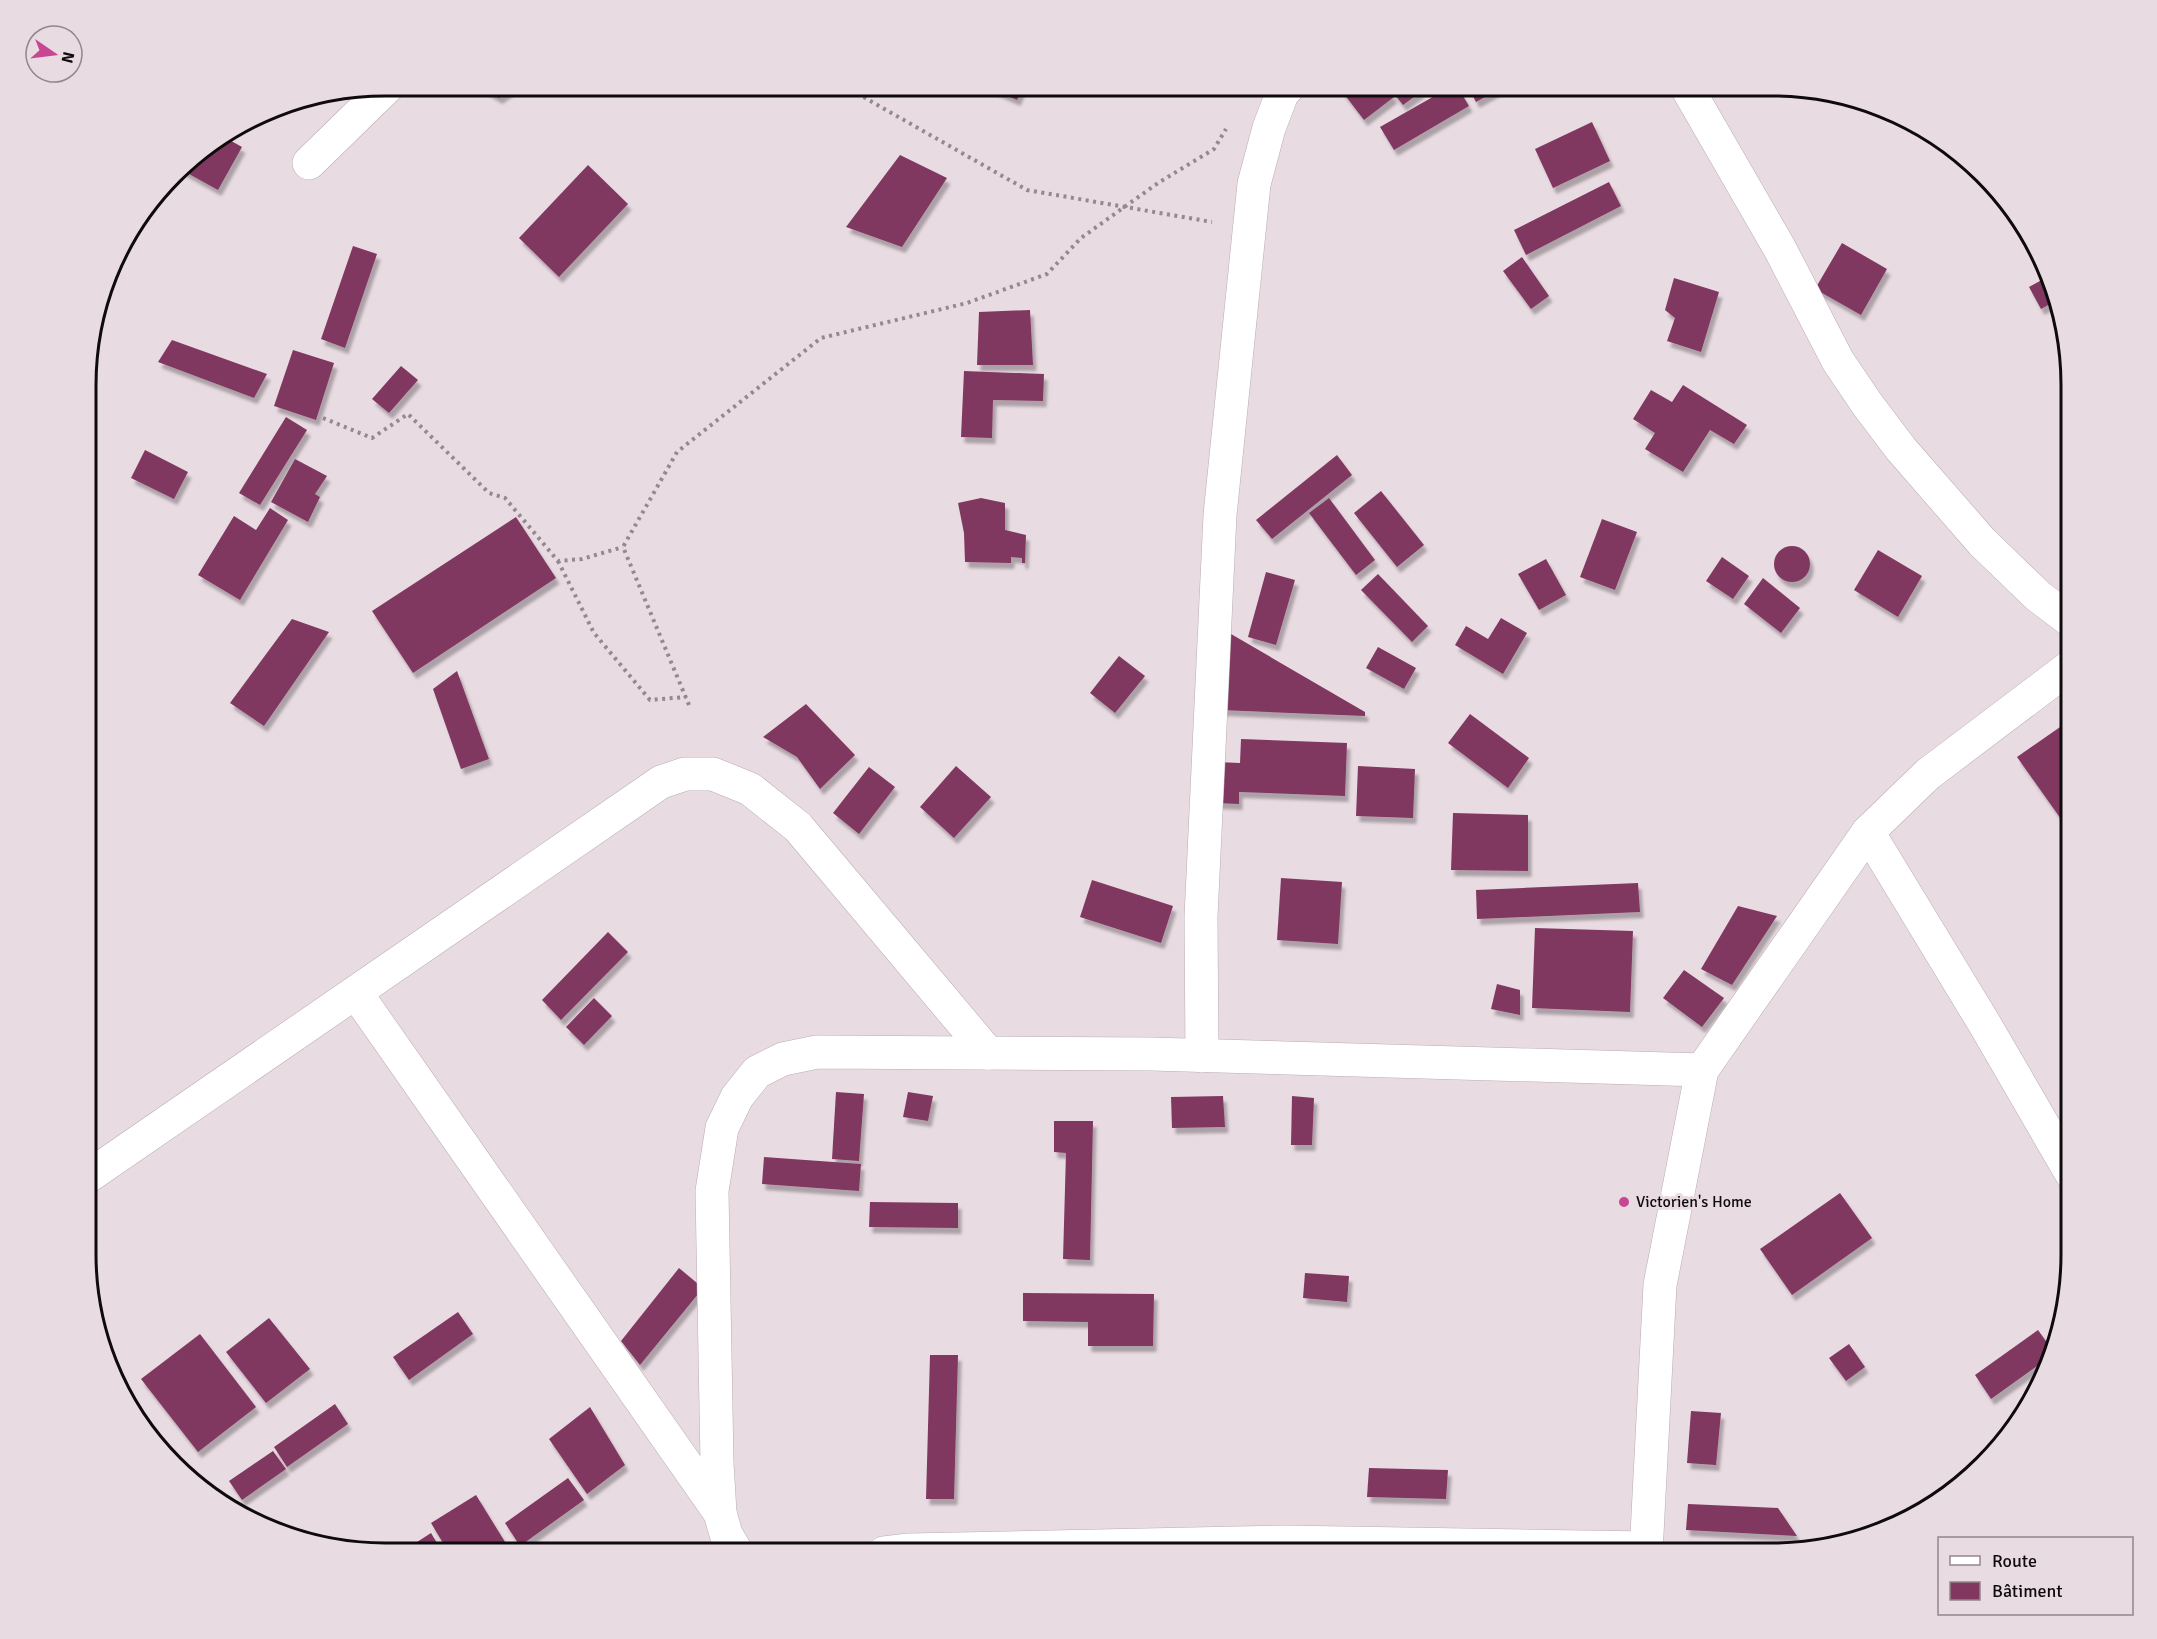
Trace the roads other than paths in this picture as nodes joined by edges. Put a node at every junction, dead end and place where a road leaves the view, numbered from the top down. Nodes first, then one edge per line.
1 (377, 96) edge
2 (1281, 96) edge
3 (1692, 96) edge
4 (309, 163) dead end
5 (2061, 613) edge
6 (2061, 674) edge
7 (1868, 832) junction
8 (356, 993) junction
9 (988, 1053) junction
10 (1202, 1056) junction
11 (1702, 1070) junction
12 (2061, 1156) edge
13 (96, 1171) edge
14 (720, 1513) junction
15 (731, 1543) edge
16 (1238, 1543) edge
17 (1325, 1543) edge
18 (1646, 1543) edge

1 - 4 street
2 - 10 street
3 - 5 street
6 - 7 street
7 - 11 street
7 - 12 street
8 - 9 street
8 - 13 street
8 - 14 street
9 - 10 street
9 - 14 street
10 - 11 street
11 - 18 street
14 - 15 street
16 - 17 street

